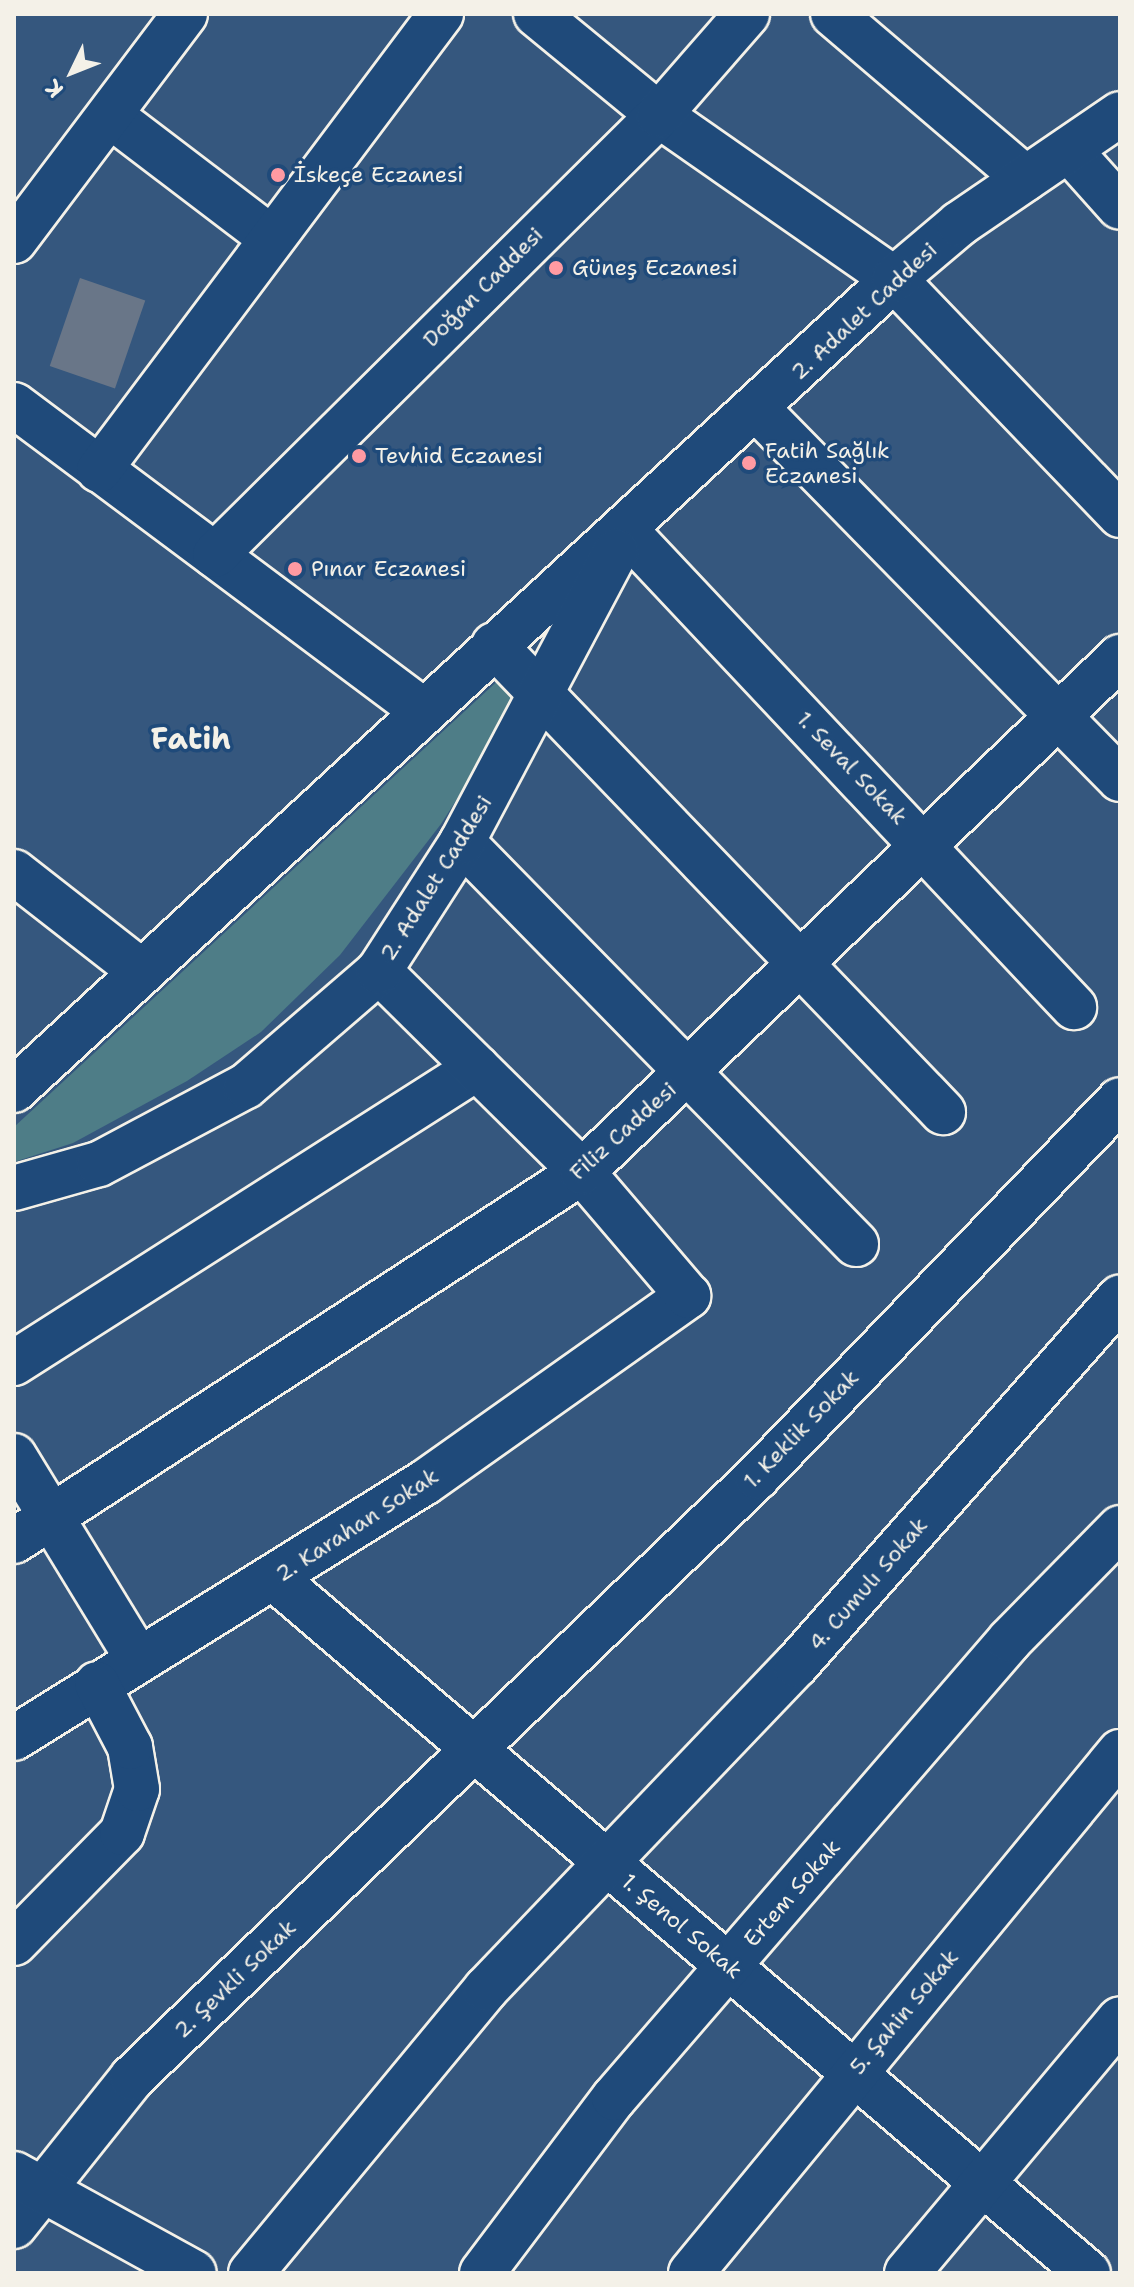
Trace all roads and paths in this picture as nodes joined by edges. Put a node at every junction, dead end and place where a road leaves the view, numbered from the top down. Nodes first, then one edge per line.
1 (185, 14) edge
2 (441, 14) edge
3 (536, 14) edge
4 (747, 14) edge
5 (833, 14) edge
6 (1120, 114) edge
7 (659, 115) junction
8 (111, 116) junction
9 (1069, 150) junction
10 (1025, 178) junction
11 (1120, 207) edge
12 (270, 237) junction
13 (14, 241) edge
14 (894, 279) junction
15 (14, 405) edge
16 (758, 410) junction
17 (99, 470) junction
18 (1120, 515) edge
19 (626, 531) junction
20 (215, 555) junction
21 (494, 645) junction
22 (1120, 657) edge
23 (543, 696) junction
24 (421, 709) junction
25 (1060, 717) junction
26 (1120, 779) edge
27 (462, 842) junction
28 (925, 845) junction
29 (14, 872) edge
30 (801, 964) junction
31 (379, 971) junction
32 (142, 972) junction
33 (1074, 1007) dead end
34 (477, 1068) junction
35 (689, 1072) junction
36 (14, 1090) edge
37 (1120, 1100) edge
38 (943, 1112) dead end
39 (582, 1172) junction
40 (14, 1188) edge
41 (856, 1244) dead end
42 (1120, 1298) edge
43 (14, 1363) edge
44 (14, 1456) edge
45 (52, 1517) junction
46 (1120, 1528) edge
47 (14, 1541) edge
48 (275, 1579) junction
49 (138, 1659) junction
50 (97, 1684) junction
51 (14, 1738) edge
52 (473, 1748) junction
53 (1120, 1752) edge
54 (608, 1863) junction
55 (14, 1943) edge
56 (729, 1966) junction
57 (1120, 2019) edge
58 (854, 2072) junction
59 (28, 2183) edge
60 (983, 2183) junction
61 (14, 2226) edge
62 (178, 2270) edge
63 (251, 2273) edge
64 (482, 2273) edge
65 (691, 2273) edge
66 (907, 2273) edge
67 (1088, 2273) edge

1 - 8 street
2 - 12 street
3 - 7 street
4 - 7 street, Doğan Caddesi
5 - 10 street
6 - 9 street, 2. Adalet Caddesi
7 - 14 street
7 - 20 street, Doğan Caddesi
8 - 12 street
8 - 13 street
9 - 10 street, 2. Adalet Caddesi
9 - 11 street
10 - 14 street, 2. Adalet Caddesi
12 - 17 street
14 - 16 street, 2. Adalet Caddesi
14 - 18 street
15 - 17 street
16 - 19 street, 2. Adalet Caddesi
16 - 25 street
17 - 20 street
19 - 21 street, 2. Adalet Caddesi
19 - 23 street, 2. Adalet Caddesi
19 - 28 street, 1. Seval Sokak
20 - 24 street
21 - 23 street
21 - 24 street, 2. Adalet Caddesi
22 - 25 street, Filiz Caddesi
23 - 27 street, 2. Adalet Caddesi
23 - 30 street
24 - 32 street, 2. Adalet Caddesi
25 - 26 street
25 - 28 street, Filiz Caddesi
27 - 31 street, 2. Adalet Caddesi
27 - 35 street
28 - 30 street, Filiz Caddesi
28 - 33 street, 1. Seval Sokak
29 - 32 street
30 - 35 street, Filiz Caddesi
30 - 38 street
31 - 34 street
31 - 40 street, 2. Adalet Caddesi
32 - 36 street, 2. Adalet Caddesi
34 - 39 street
34 - 43 street
35 - 39 street, Filiz Caddesi
35 - 41 street
37 - 52 street, 1. Keklik Sokak
39 - 45 street, Filiz Caddesi
39 - 48 street, 2. Karahan Sokak
42 - 54 street, 4. Cumulı Sokak
44 - 45 street
45 - 47 street, Filiz Caddesi
45 - 49 street
46 - 56 street, Ertem Sokak
48 - 49 street, 2. Karahan Sokak
48 - 52 street, 1. Şenol Sokak
49 - 50 street, 2. Karahan Sokak
50 - 51 street, 2. Karahan Sokak
50 - 55 street
52 - 54 street, 1. Şenol Sokak
52 - 59 street, 2. Şevkli Sokak
53 - 58 street, 5. Şahin Sokak
54 - 56 street, 1. Şenol Sokak
54 - 63 street, 4. Cumulı Sokak
56 - 58 street, 1. Şenol Sokak
56 - 64 street, Ertem Sokak
57 - 60 street
58 - 60 street, 1. Şenol Sokak
58 - 65 street, 5. Şahin Sokak
59 - 61 street, 2. Şevkli Sokak
59 - 62 street
60 - 66 street
60 - 67 street, 1. Şenol Sokak

